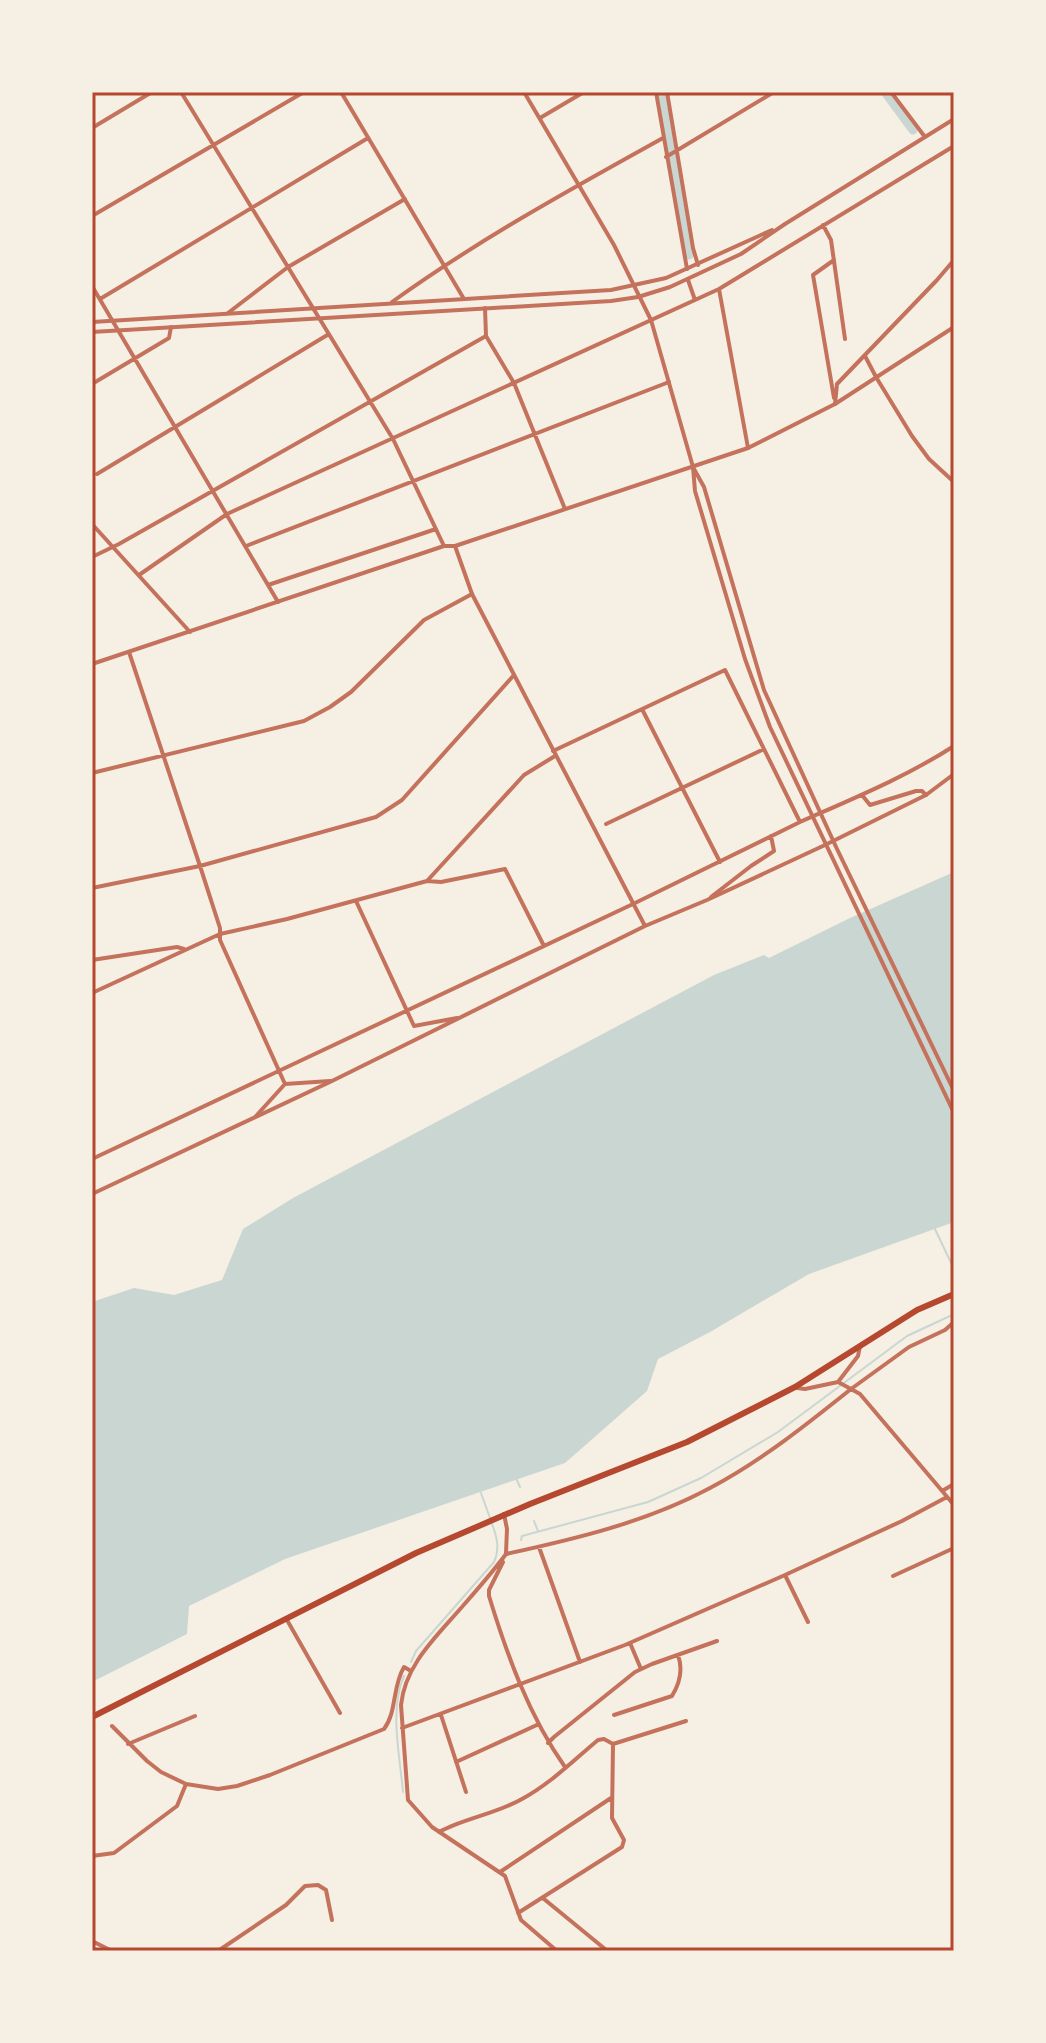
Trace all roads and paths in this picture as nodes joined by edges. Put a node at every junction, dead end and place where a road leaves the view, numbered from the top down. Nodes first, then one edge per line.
1 (152, 92) edge
2 (181, 92) edge
3 (304, 92) edge
4 (341, 92) edge
5 (524, 92) edge
6 (584, 92) edge
7 (656, 92) edge
8 (667, 92) edge
9 (774, 92) edge
10 (891, 92) edge
11 (540, 118) junction
12 (954, 119) edge
13 (92, 128) edge
14 (925, 137) junction
15 (368, 138) junction
16 (663, 138) junction
17 (213, 145) junction
18 (953, 148) edge
19 (671, 153) junction
20 (579, 184) junction
21 (405, 199) junction
22 (252, 208) junction
23 (92, 216) edge
24 (785, 224) junction
25 (823, 225) junction
26 (834, 260) junction
27 (954, 260) edge
28 (444, 265) junction
29 (698, 265) junction
30 (288, 267) junction
31 (687, 269) junction
32 (688, 280) junction
33 (92, 286) edge
34 (633, 286) junction
35 (719, 289) junction
36 (638, 297) junction
37 (100, 299) junction
38 (464, 299) junction
39 (695, 300) junction
40 (391, 304) junction
41 (312, 308) junction
42 (485, 308) junction
43 (226, 314) junction
44 (320, 318) junction
45 (651, 320) junction
46 (112, 321) junction
47 (92, 322) edge
48 (171, 327) junction
49 (954, 327) edge
50 (118, 330) junction
51 (92, 332) edge
52 (329, 334) junction
53 (486, 336) junction
54 (845, 339) dead end
55 (865, 356) junction
56 (135, 359) junction
57 (876, 377) junction
58 (669, 382) junction
59 (514, 383) junction
60 (92, 384) edge
61 (371, 401) junction
62 (835, 404) junction
63 (175, 428) junction
64 (536, 435) junction
65 (393, 439) junction
66 (748, 448) junction
67 (693, 467) junction
68 (97, 474) dead end
69 (414, 481) junction
70 (954, 482) edge
71 (213, 490) junction
72 (565, 509) junction
73 (227, 514) junction
74 (92, 524) edge
75 (436, 529) junction
76 (113, 546) junction
77 (246, 546) junction
78 (444, 546) junction
79 (455, 546) junction
80 (92, 557) edge
81 (139, 575) junction
82 (268, 585) junction
83 (472, 594) junction
84 (278, 602) junction
85 (190, 632) junction
86 (129, 652) junction
87 (92, 664) edge
88 (514, 675) junction
89 (643, 710) junction
90 (954, 746) edge
91 (764, 749) junction
92 (554, 754) junction
93 (164, 756) junction
94 (92, 773) edge
95 (954, 774) edge
96 (682, 788) junction
97 (862, 795) junction
98 (926, 795) junction
99 (800, 822) junction
100 (606, 824) dead end
101 (771, 836) junction
102 (832, 838) junction
103 (824, 842) junction
104 (720, 862) junction
105 (200, 866) junction
106 (427, 881) junction
107 (92, 888) edge
108 (707, 900) junction
109 (356, 901) junction
110 (633, 904) junction
111 (645, 926) junction
112 (220, 934) junction
113 (544, 946) junction
114 (186, 950) junction
115 (92, 960) edge
116 (92, 993) edge
117 (406, 1011) junction
118 (463, 1017) junction
119 (280, 1071) junction
120 (332, 1081) junction
121 (285, 1084) junction
122 (954, 1091) edge
123 (954, 1113) edge
124 (256, 1116) junction
125 (92, 1159) edge
126 (92, 1194) edge
127 (954, 1294) edge
128 (954, 1322) edge
129 (860, 1346) junction
130 (840, 1383) junction
131 (795, 1387) junction
132 (850, 1388) junction
133 (954, 1484) edge
134 (942, 1491) junction
135 (947, 1497) junction
136 (954, 1505) edge
137 (504, 1514) junction
138 (539, 1547) junction
139 (954, 1548) edge
140 (506, 1554) junction
141 (785, 1575) junction
142 (893, 1576) dead end
143 (286, 1618) junction
144 (808, 1622) dead end
145 (717, 1641) dead end
146 (630, 1643) junction
147 (678, 1655) junction
148 (580, 1662) junction
149 (641, 1669) junction
150 (411, 1671) junction
151 (521, 1683) junction
152 (340, 1713) dead end
153 (441, 1714) junction
154 (614, 1715) dead end
155 (195, 1716) dead end
156 (92, 1717) edge
157 (686, 1721) dead end
158 (539, 1724) junction
159 (112, 1726) dead end
160 (402, 1728) junction
161 (548, 1743) junction
162 (128, 1744) junction
163 (613, 1744) junction
164 (456, 1762) junction
165 (565, 1767) junction
166 (186, 1784) junction
167 (466, 1792) dead end
168 (612, 1797) junction
169 (439, 1832) junction
170 (92, 1856) edge
171 (500, 1872) junction
172 (544, 1898) junction
173 (518, 1913) junction
174 (332, 1920) dead end
175 (92, 1941) edge
176 (112, 1951) edge
177 (218, 1951) edge
178 (557, 1951) edge
179 (604, 1951) edge

1 - 13 street
2 - 17 street
3 - 17 street
4 - 15 street
5 - 11 street
6 - 11 street
7 - 16 street
8 - 19 street
9 - 19 street
10 - 14 street
11 - 20 street
12 - 14 street
14 - 24 street
15 - 21 street
15 - 22 street
16 - 19 street
16 - 20 street
17 - 22 street
17 - 23 street
18 - 25 street
19 - 29 street
19 - 31 street
20 - 28 street
20 - 34 street
21 - 28 street
21 - 30 street
22 - 30 street
22 - 37 street
24 - 29 street
24 - 32 street
25 - 26 street
25 - 35 street
26 - 54 street
26 - 62 street
27 - 55 street
28 - 38 street
28 - 40 street
29 - 31 street
30 - 41 street
30 - 43 street
31 - 34 street
32 - 36 street
32 - 39 street
33 - 37 street
34 - 36 street
34 - 38 street
35 - 39 street
35 - 66 street
36 - 42 street
36 - 45 street
37 - 46 street
38 - 40 street
39 - 45 street
40 - 41 street
41 - 43 street
41 - 44 street
42 - 44 street
42 - 53 street
43 - 46 street
44 - 48 street
44 - 52 street
45 - 58 street
45 - 59 street
46 - 47 street
46 - 50 street
48 - 50 street
48 - 56 street
49 - 57 street
50 - 51 street
50 - 56 street
52 - 61 street
52 - 63 street
53 - 59 street
53 - 61 street
55 - 57 street
55 - 62 street
56 - 60 street
56 - 63 street
57 - 62 street
57 - 70 street
58 - 64 street
58 - 67 street
59 - 64 street
59 - 65 street
61 - 65 street
61 - 71 street
62 - 66 street
63 - 68 street
63 - 71 street
64 - 69 street
64 - 72 street
65 - 69 street
65 - 73 street
66 - 67 street
67 - 72 street
67 - 102 street
67 - 103 street
69 - 75 street
69 - 77 street
71 - 73 street
71 - 76 street
72 - 79 street
73 - 77 street
73 - 81 street
74 - 76 street
75 - 78 street
75 - 82 street
76 - 80 street
76 - 81 street
77 - 82 street
78 - 79 street
78 - 84 street
79 - 83 street
81 - 85 street
82 - 84 street
83 - 88 street
83 - 93 street
84 - 85 street
85 - 86 street
86 - 87 street
86 - 93 street
88 - 92 street
88 - 105 street
89 - 91 street
89 - 92 street
89 - 96 street
90 - 97 street
91 - 96 street
91 - 99 street
92 - 106 street
92 - 110 street
93 - 94 street
93 - 105 street
95 - 98 street
96 - 100 street
96 - 104 street
97 - 98 street
97 - 99 street
98 - 102 street
99 - 101 street
101 - 104 street
101 - 108 street
102 - 103 street
102 - 122 street
103 - 108 street
103 - 123 street
104 - 110 street
105 - 107 street
105 - 112 street
106 - 109 street
106 - 113 street
108 - 111 street
109 - 112 street
109 - 117 street
110 - 111 street
110 - 113 street
111 - 118 street
112 - 114 street
112 - 119 street
113 - 117 street
114 - 115 street
114 - 116 street
117 - 118 street
117 - 119 street
118 - 120 street
119 - 121 street
119 - 125 street
120 - 121 street
120 - 124 street
121 - 124 street
124 - 126 street
127 - 129 main road
128 - 132 street
129 - 130 street
129 - 131 main road
130 - 131 street
130 - 132 street
131 - 137 main road
132 - 134 street
132 - 138 street
133 - 134 street
134 - 135 street
135 - 136 street
135 - 141 street
137 - 140 street
137 - 143 main road
138 - 140 street
138 - 148 street
139 - 142 street
140 - 150 street
140 - 151 street
141 - 144 street
141 - 146 street
143 - 152 street
143 - 156 main road
145 - 147 street
146 - 148 street
146 - 149 street
147 - 149 street
147 - 154 street
148 - 151 street
149 - 161 street
150 - 160 street
150 - 166 street
151 - 153 street
151 - 158 street
153 - 160 street
153 - 164 street
155 - 162 street
157 - 163 street
158 - 161 street
158 - 164 street
159 - 162 street
160 - 169 street
161 - 165 street
162 - 166 street
163 - 165 street
163 - 168 street
164 - 167 street
165 - 169 street
166 - 170 street
168 - 171 street
168 - 172 street
169 - 171 street
171 - 173 street
172 - 173 street
172 - 179 street
173 - 178 street
174 - 177 street
175 - 176 street

